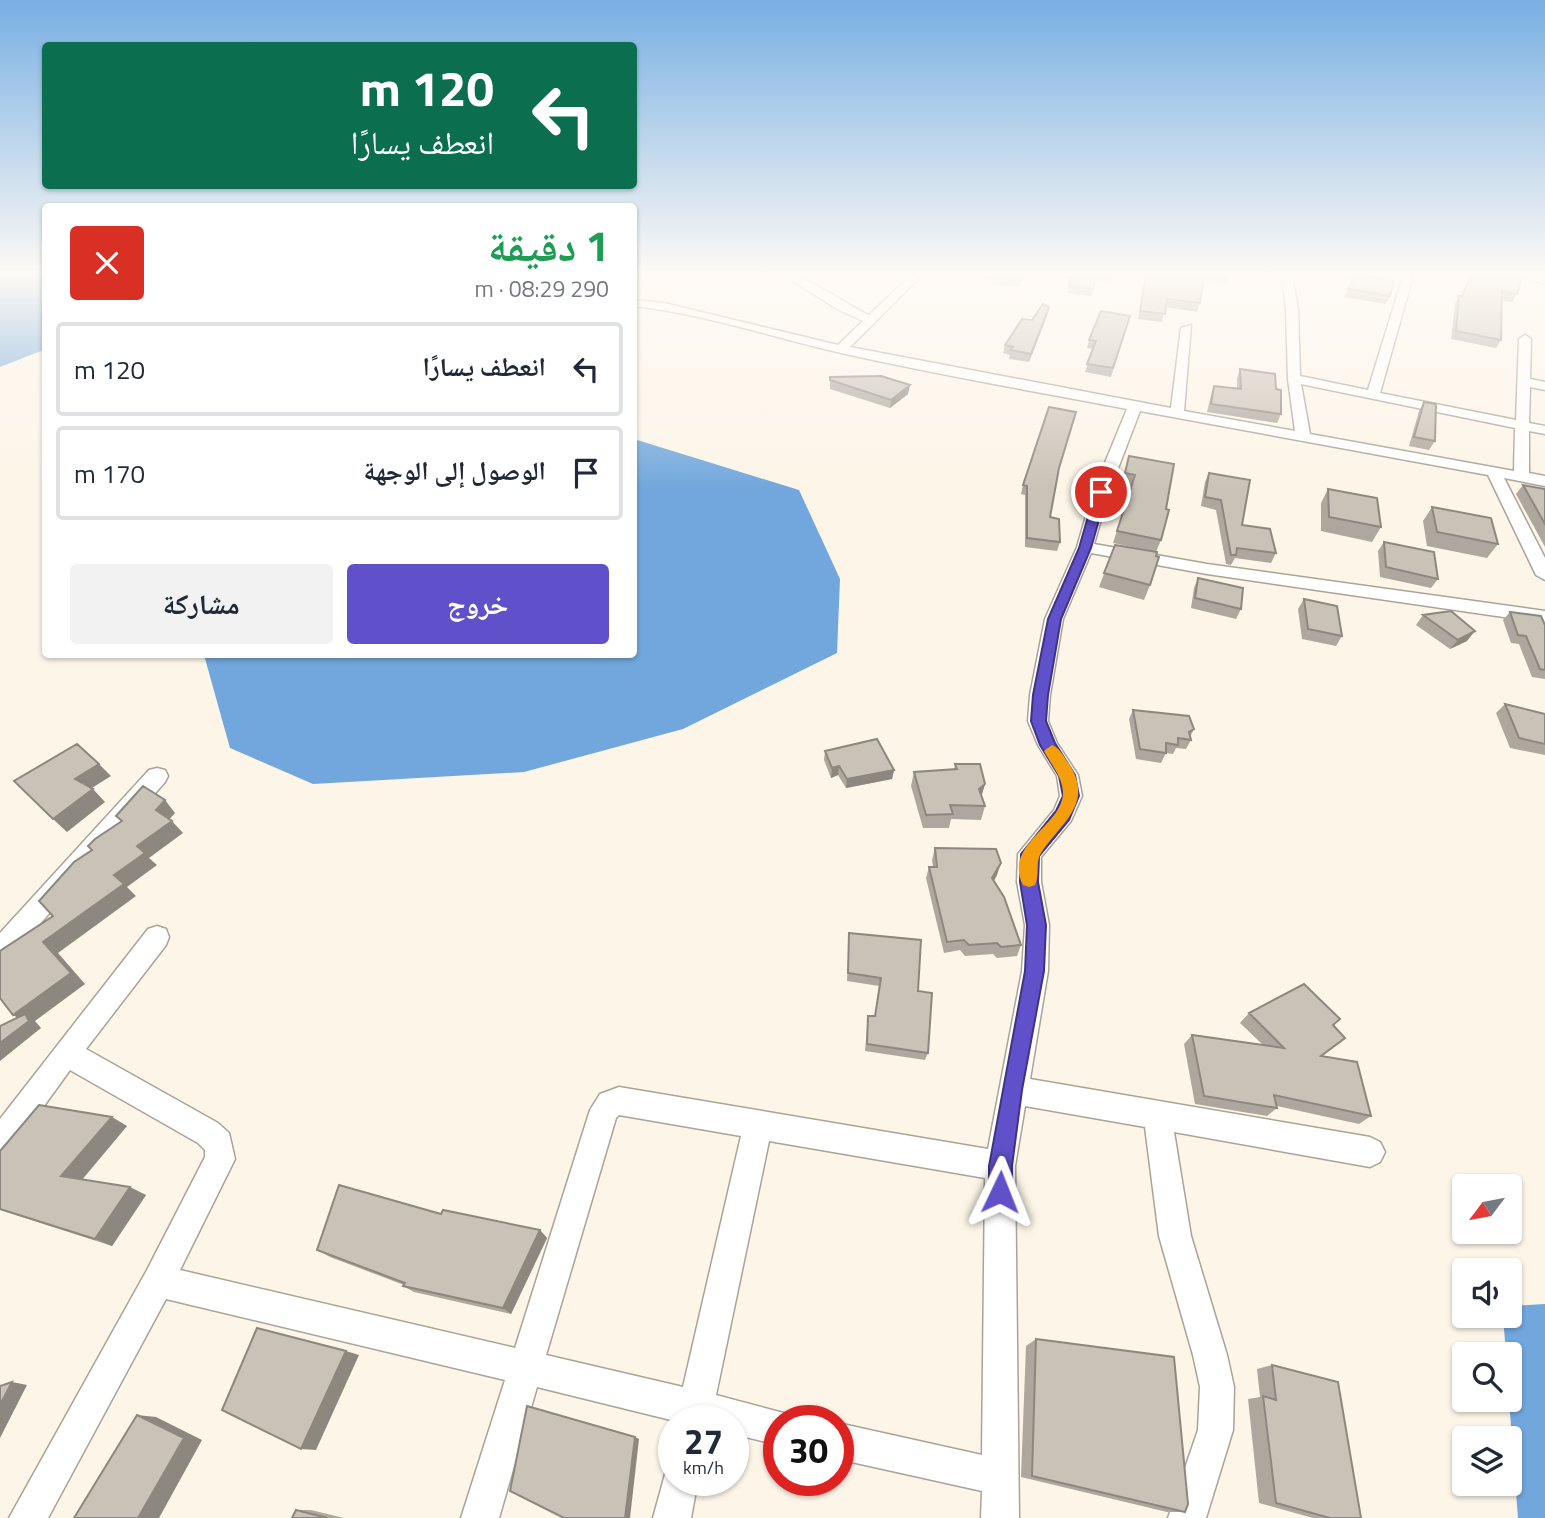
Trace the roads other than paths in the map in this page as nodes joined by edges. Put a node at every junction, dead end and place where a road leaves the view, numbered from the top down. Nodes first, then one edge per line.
1 (832, 347) edge
2 (843, 347) edge
3 (1185, 347) edge
4 (1293, 347) edge
5 (1387, 347) edge
6 (1525, 347) edge
7 (841, 349) junction
8 (1294, 379) junction
9 (1523, 381) junction
10 (1545, 386) edge
11 (1373, 394) junction
12 (1135, 406) junction
13 (1177, 414) junction
14 (1523, 425) junction
15 (1545, 430) edge
16 (1303, 436) junction
17 (1494, 472) junction
18 (1521, 477) junction
19 (1545, 481) edge
20 (1085, 548) junction
21 (1545, 575) edge
22 (1545, 617) edge
23 (157, 776) dead end
24 (157, 937) dead end
25 (0, 951) edge
26 (65, 1053) junction
27 (1012, 1090) junction
28 (1158, 1116) junction
29 (758, 1126) junction
30 (0, 1143) edge
31 (1370, 1152) dead end
32 (1000, 1166) junction
33 (158, 1281) junction
34 (525, 1368) junction
35 (658, 1405) edge
36 (696, 1405) edge
37 (854, 1444) edge
38 (999, 1477) junction
39 (677, 1496) edge
40 (28, 1518) edge
41 (480, 1518) edge
42 (672, 1518) edge
43 (1000, 1518) edge
44 (1188, 1518) edge

1 - 7 street
2 - 7 street
3 - 13 street
4 - 8 street
5 - 11 street
6 - 9 street
7 - 12 street
8 - 11 street
8 - 16 street
9 - 10 street
9 - 14 street
11 - 14 street
12 - 13 street
12 - 20 street
13 - 16 street
14 - 15 street
14 - 18 street
16 - 17 street
17 - 18 street
17 - 21 street
18 - 19 street
20 - 22 street
20 - 27 street
23 - 25 street
24 - 26 street
26 - 30 street
26 - 33 street
27 - 28 street
27 - 32 street
28 - 31 street
28 - 44 street
29 - 32 street
29 - 34 street
29 - 36 street
32 - 38 street
33 - 34 street
33 - 40 street
34 - 35 street
34 - 41 street
37 - 38 street
38 - 43 street
39 - 42 street

